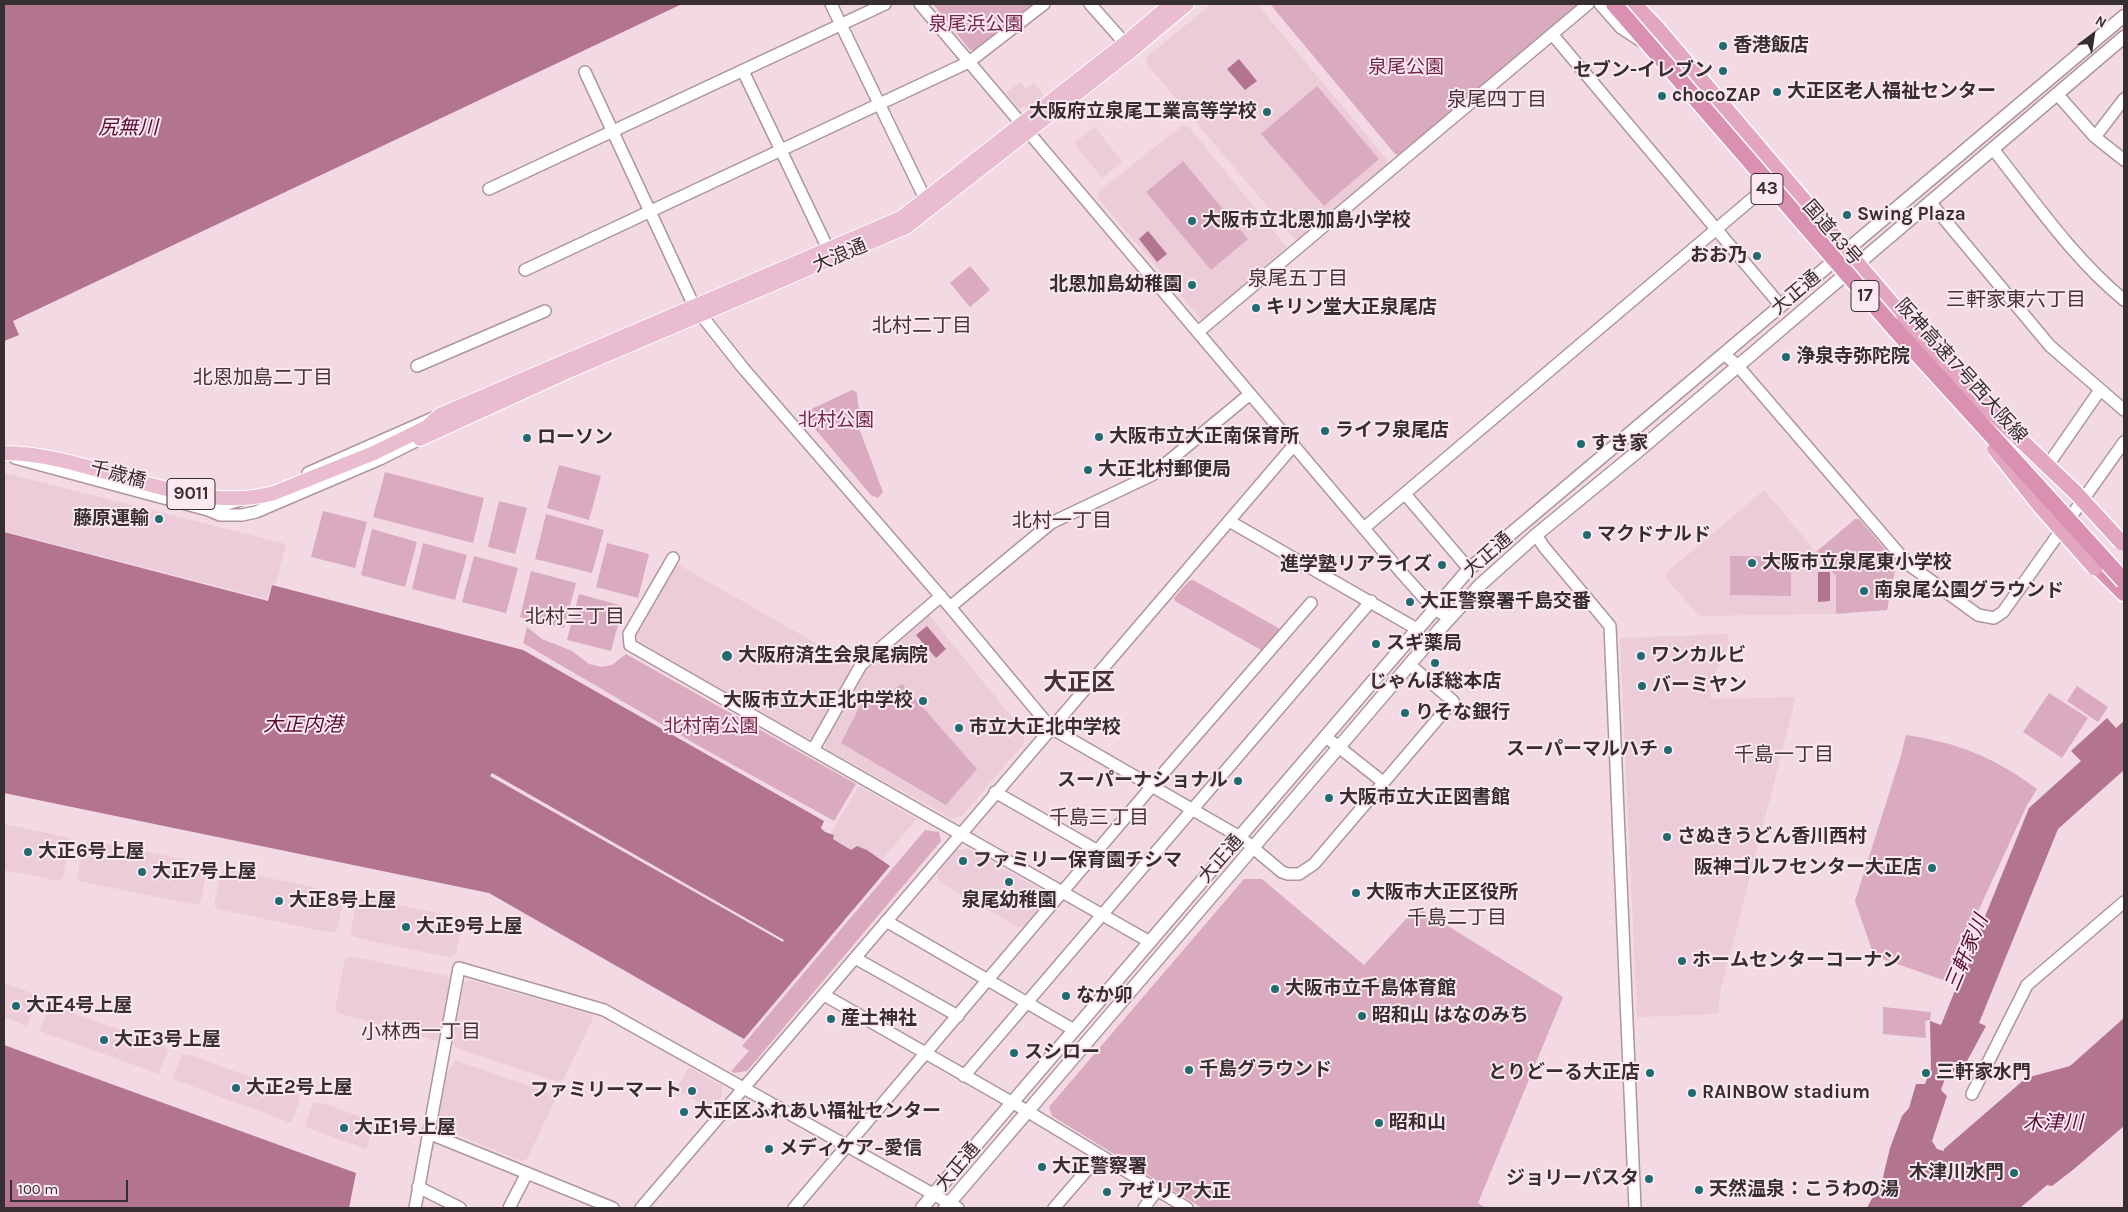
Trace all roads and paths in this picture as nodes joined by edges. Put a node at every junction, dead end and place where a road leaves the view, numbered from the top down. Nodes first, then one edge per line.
1 (831, 4) edge
2 (885, 4) edge
3 (920, 4) edge
4 (1044, 4) edge
5 (1090, 4) edge
6 (1171, 4) edge
7 (1187, 4) edge
8 (1588, 4) edge
9 (1600, 4) edge
10 (1634, 4) edge
11 (1641, 4) edge
12 (1617, 7) edge
13 (2124, 16) edge
14 (841, 24) junction
15 (1659, 30) junction
16 (1552, 34) junction
17 (1640, 41) junction
18 (2123, 41) edge
19 (1128, 47) junction
20 (969, 62) junction
21 (743, 71) junction
22 (585, 72) dead end
23 (2058, 94) junction
24 (2124, 99) edge
25 (878, 105) junction
26 (1026, 127) junction
27 (613, 130) junction
28 (2095, 137) junction
29 (1993, 149) junction
30 (780, 151) junction
31 (2124, 160) edge
32 (1766, 187) junction
33 (489, 189) dead end
34 (1930, 202) junction
35 (928, 205) junction
36 (650, 211) junction
37 (1715, 229) junction
38 (1846, 251) junction
39 (830, 254) junction
40 (1832, 263) junction
41 (1857, 264) junction
42 (526, 270) dead end
43 (1842, 276) junction
44 (2124, 300) edge
45 (1782, 306) junction
46 (545, 311) dead end
47 (698, 311) junction
48 (1198, 332) junction
49 (1724, 354) junction
50 (1737, 365) junction
51 (416, 366) dead end
52 (2100, 390) junction
53 (1250, 394) junction
54 (2124, 410) edge
55 (443, 421) junction
56 (414, 442) junction
57 (2124, 442) edge
58 (393, 444) junction
59 (1294, 445) junction
60 (4, 454) edge
61 (2048, 465) dead end
62 (1405, 494) junction
63 (257, 495) junction
64 (208, 510) junction
65 (256, 512) junction
66 (2093, 512) junction
67 (1229, 521) junction
68 (1364, 528) junction
69 (2064, 534) junction
70 (1536, 535) junction
71 (2124, 546) edge
72 (2124, 552) edge
73 (673, 558) dead end
74 (2124, 566) edge
75 (1469, 569) junction
76 (2124, 581) edge
77 (2124, 593) edge
78 (941, 596) junction
79 (1371, 601) junction
80 (2124, 602) edge
81 (1311, 603) dead end
82 (950, 607) junction
83 (1434, 609) junction
84 (1450, 618) junction
85 (1417, 629) junction
86 (1410, 665) junction
87 (1051, 728) junction
88 (1326, 736) junction
89 (1339, 747) junction
90 (813, 750) junction
91 (1384, 782) junction
92 (1153, 786) junction
93 (995, 792) junction
94 (1192, 809) junction
95 (960, 834) junction
96 (1240, 837) junction
97 (1252, 848) junction
98 (1098, 851) junction
99 (1063, 892) junction
100 (2124, 902) edge
101 (1103, 915) junction
102 (886, 922) junction
103 (1150, 942) junction
104 (855, 958) junction
105 (988, 980) junction
106 (824, 995) junction
107 (1027, 1003) junction
108 (958, 1016) junction
109 (1074, 1030) junction
110 (926, 1054) junction
111 (964, 1076) junction
112 (744, 1088) junction
113 (1972, 1094) dead end
114 (1012, 1102) junction
115 (1027, 1111) junction
116 (428, 1133) junction
117 (847, 1146) junction
118 (1100, 1155) junction
119 (527, 1173) junction
120 (418, 1188) junction
121 (1157, 1190) junction
122 (933, 1196) junction
123 (951, 1206) edge
124 (414, 1208) edge
125 (460, 1208) edge
126 (510, 1208) edge
127 (613, 1208) edge
128 (641, 1208) edge
129 (794, 1208) edge
130 (922, 1208) edge
131 (1054, 1208) edge
132 (1144, 1208) edge
133 (1187, 1208) edge
134 (1635, 1208) edge

1 - 14 street
2 - 14 street
3 - 20 street
4 - 20 street
5 - 19 street
6 - 19 main road, 大浪通
7 - 19 main road, 大浪通
8 - 16 street
9 - 17 street
10 - 15 highway, 国道43号 / 43
11 - 15 street
12 - 17 highway, 国道43号 / 43
12 - 74 highway, 阪神高速17号西大阪線 / 17
12 - 76 highway, 阪神高速17号西大阪線 / 17, bridge
13 - 38 main road, 大正通
14 - 21 street
14 - 25 street
15 - 38 highway, 国道43号 / 43
16 - 37 street
16 - 48 street
17 - 32 highway, 国道43号 / 43
18 - 23 main road, 大正通
19 - 26 main road, 大浪通
20 - 25 street
20 - 26 street
21 - 27 street
21 - 30 street
22 - 27 street
23 - 28 street
23 - 29 main road, 大正通
24 - 28 street
25 - 30 street
25 - 35 street
26 - 35 main road, 大浪通
26 - 48 street
27 - 33 street
27 - 36 street
28 - 31 street
29 - 34 main road, 大正通
29 - 44 street
30 - 36 street
30 - 39 street
32 - 37 street
32 - 40 highway, 国道43号 / 43
34 - 41 main road, 大正通
34 - 52 street
35 - 39 main road, 大浪通
36 - 42 street
36 - 47 street
37 - 45 street
37 - 62 street
38 - 40 main road, 大正通
38 - 41 highway, 国道43号 / 43
39 - 47 main road, 大浪通
40 - 43 highway, 国道43号 / 43
40 - 45 main road, 大正通
41 - 43 main road, 大正通
41 - 66 highway, 国道43号 / 43, bridge
43 - 50 main road, 大正通
43 - 69 highway, 国道43号 / 43, bridge
45 - 49 main road, 大正通
46 - 51 street
47 - 55 main road, 大浪通
47 - 78 street
48 - 53 street
49 - 50 street
49 - 75 main road, 大正通
50 - 57 street
50 - 70 main road, 大正通
52 - 54 street
52 - 61 street
53 - 59 street
53 - 82 street
55 - 56 main road
55 - 58 main road, 千歳橋
55 - 63 street
56 - 58 main road
56 - 65 street
58 - 60 main road, 千歳橋 / 9011, bridge
59 - 67 street
59 - 68 street
60 - 64 street
62 - 68 street
62 - 75 street
63 - 64 street
63 - 65 street
64 - 65 street
66 - 71 highway, 国道43号 / 43, bridge
66 - 72 highway, bridge
67 - 79 street
67 - 87 street
68 - 83 street
69 - 77 highway, bridge
69 - 80 highway, 国道43号 / 43, bridge
70 - 84 main road, 大正通
70 - 134 street
73 - 90 street
75 - 83 main road, 大正通
78 - 82 street
78 - 90 street
79 - 85 street
79 - 94 street
81 - 92 street
82 - 87 street
83 - 84 street
83 - 85 main road, 大正通
84 - 86 main road, 大正通
85 - 88 main road, 大正通
86 - 89 main road, 大正通
86 - 91 street
87 - 92 street
87 - 93 street
88 - 89 street
88 - 96 main road, 大正通
89 - 91 street
89 - 97 main road, 大正通
90 - 95 street
91 - 97 street
92 - 94 street
92 - 98 street
93 - 95 street
93 - 98 street
94 - 96 street
94 - 101 street
95 - 99 street
95 - 102 street
96 - 97 street
96 - 103 main road, 大正通
97 - 115 main road, 大正通
98 - 99 street
99 - 101 street
99 - 105 street
100 - 113 street
101 - 103 street
101 - 107 street
102 - 104 street
102 - 105 street
103 - 109 main road, 大正通
104 - 106 street
104 - 108 street
105 - 107 street
105 - 108 street
106 - 110 street
106 - 112 street
107 - 109 street
107 - 111 street
108 - 110 street
109 - 114 main road, 大正通
110 - 111 street
110 - 117 street
111 - 114 street
112 - 116 street
112 - 117 street
112 - 128 street
114 - 115 street
114 - 122 main road, 大正通
115 - 118 street
115 - 123 main road, 大正通
116 - 119 street
116 - 120 street
117 - 122 street
117 - 129 street
118 - 121 street
118 - 131 street
119 - 126 street
119 - 127 street
120 - 124 street
120 - 125 street
121 - 132 street
121 - 133 street
122 - 123 street
122 - 130 main road, 大正通

